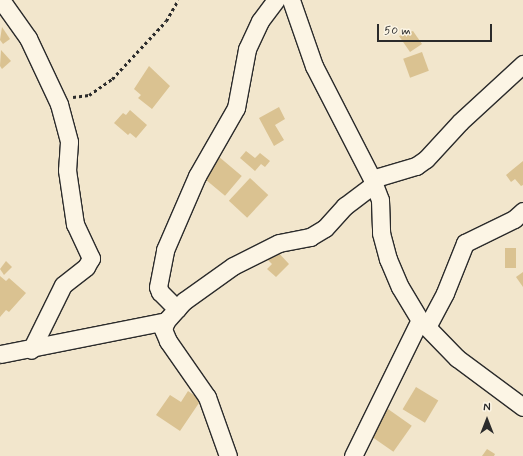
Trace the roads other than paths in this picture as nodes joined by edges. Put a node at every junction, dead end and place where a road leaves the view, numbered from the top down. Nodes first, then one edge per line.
1 (1, 0) edge
2 (276, 0) edge
3 (291, 0) edge
4 (523, 64) edge
5 (372, 182) junction
6 (523, 211) edge
7 (172, 315) junction
8 (423, 324) junction
9 (31, 350) junction
10 (0, 354) edge
11 (523, 407) edge
12 (228, 456) edge
13 (352, 456) edge

1 - 9 street
2 - 7 street
3 - 5 street
4 - 5 street
5 - 7 street
5 - 8 street
6 - 8 street
7 - 9 street
7 - 12 street
8 - 11 street
8 - 13 street
9 - 10 street

